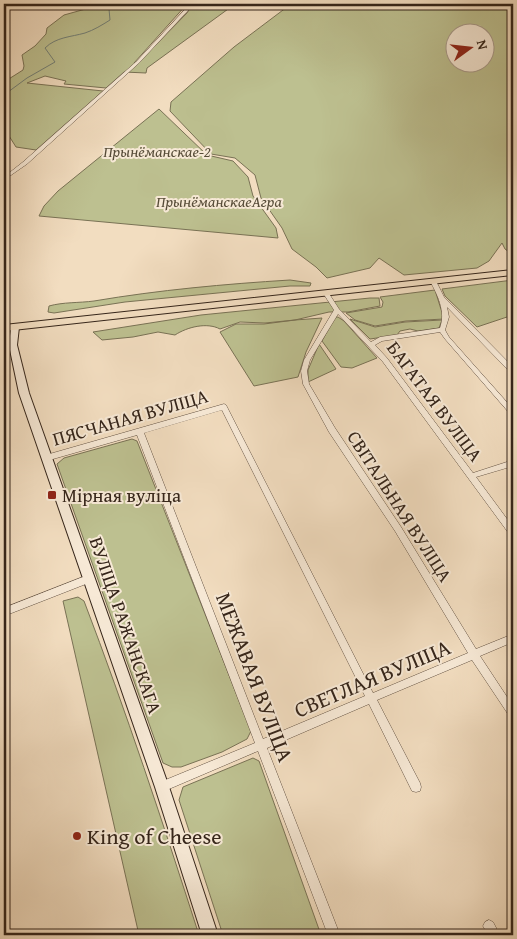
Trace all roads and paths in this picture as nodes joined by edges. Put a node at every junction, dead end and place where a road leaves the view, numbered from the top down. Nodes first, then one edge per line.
1 (192, 4) edge
2 (4, 179) edge
3 (513, 272) edge
4 (433, 281) junction
5 (326, 293) junction
6 (442, 297) junction
7 (337, 310) junction
8 (9, 328) edge
9 (442, 330) junction
10 (372, 344) junction
11 (513, 371) edge
12 (513, 413) edge
13 (140, 432) junction
14 (46, 458) junction
15 (513, 463) edge
16 (471, 476) junction
17 (513, 533) edge
18 (88, 580) junction
19 (4, 612) edge
20 (513, 638) edge
21 (474, 655) junction
22 (370, 698) junction
23 (513, 714) edge
24 (261, 745) junction
25 (162, 786) junction
26 (416, 787) dead end
27 (210, 935) edge
28 (334, 935) edge

1 - 2 street
3 - 4 main road
4 - 5 main road
4 - 6 street
5 - 7 street, БАГАТАЯ ВУЛІЦА
5 - 8 main road
6 - 9 street
6 - 11 street
7 - 10 street, БАГАТАЯ ВУЛІЦА
7 - 21 street, СВІТАЛЬНАЯ ВУЛІЦА
8 - 14 street, ВУЛІЦА РАЖАНСКАГА
9 - 10 street
9 - 12 street
10 - 16 street, БАГАТАЯ ВУЛІЦА
13 - 14 street, ПЯСЧАНАЯ ВУЛІЦА
13 - 22 street, ПЯСЧАНАЯ ВУЛІЦА
13 - 24 street, МЕЖАВАЯ ВУЛІЦА
14 - 18 street, ВУЛІЦА РАЖАНСКАГА
15 - 16 street
16 - 17 street, БАГАТАЯ ВУЛІЦА
18 - 19 street
18 - 25 street, ВУЛІЦА РАЖАНСКАГА
20 - 21 street, СВЕТЛАЯ ВУЛІЦА
21 - 22 street, СВЕТЛАЯ ВУЛІЦА
21 - 23 street, СВІТАЛЬНАЯ ВУЛІЦА
22 - 24 street, СВЕТЛАЯ ВУЛІЦА
22 - 26 street
24 - 25 street, СВЕТЛАЯ ВУЛІЦА
24 - 28 street, МЕЖАВАЯ ВУЛІЦА
25 - 27 street, ВУЛІЦА РАЖАНСКАГА

